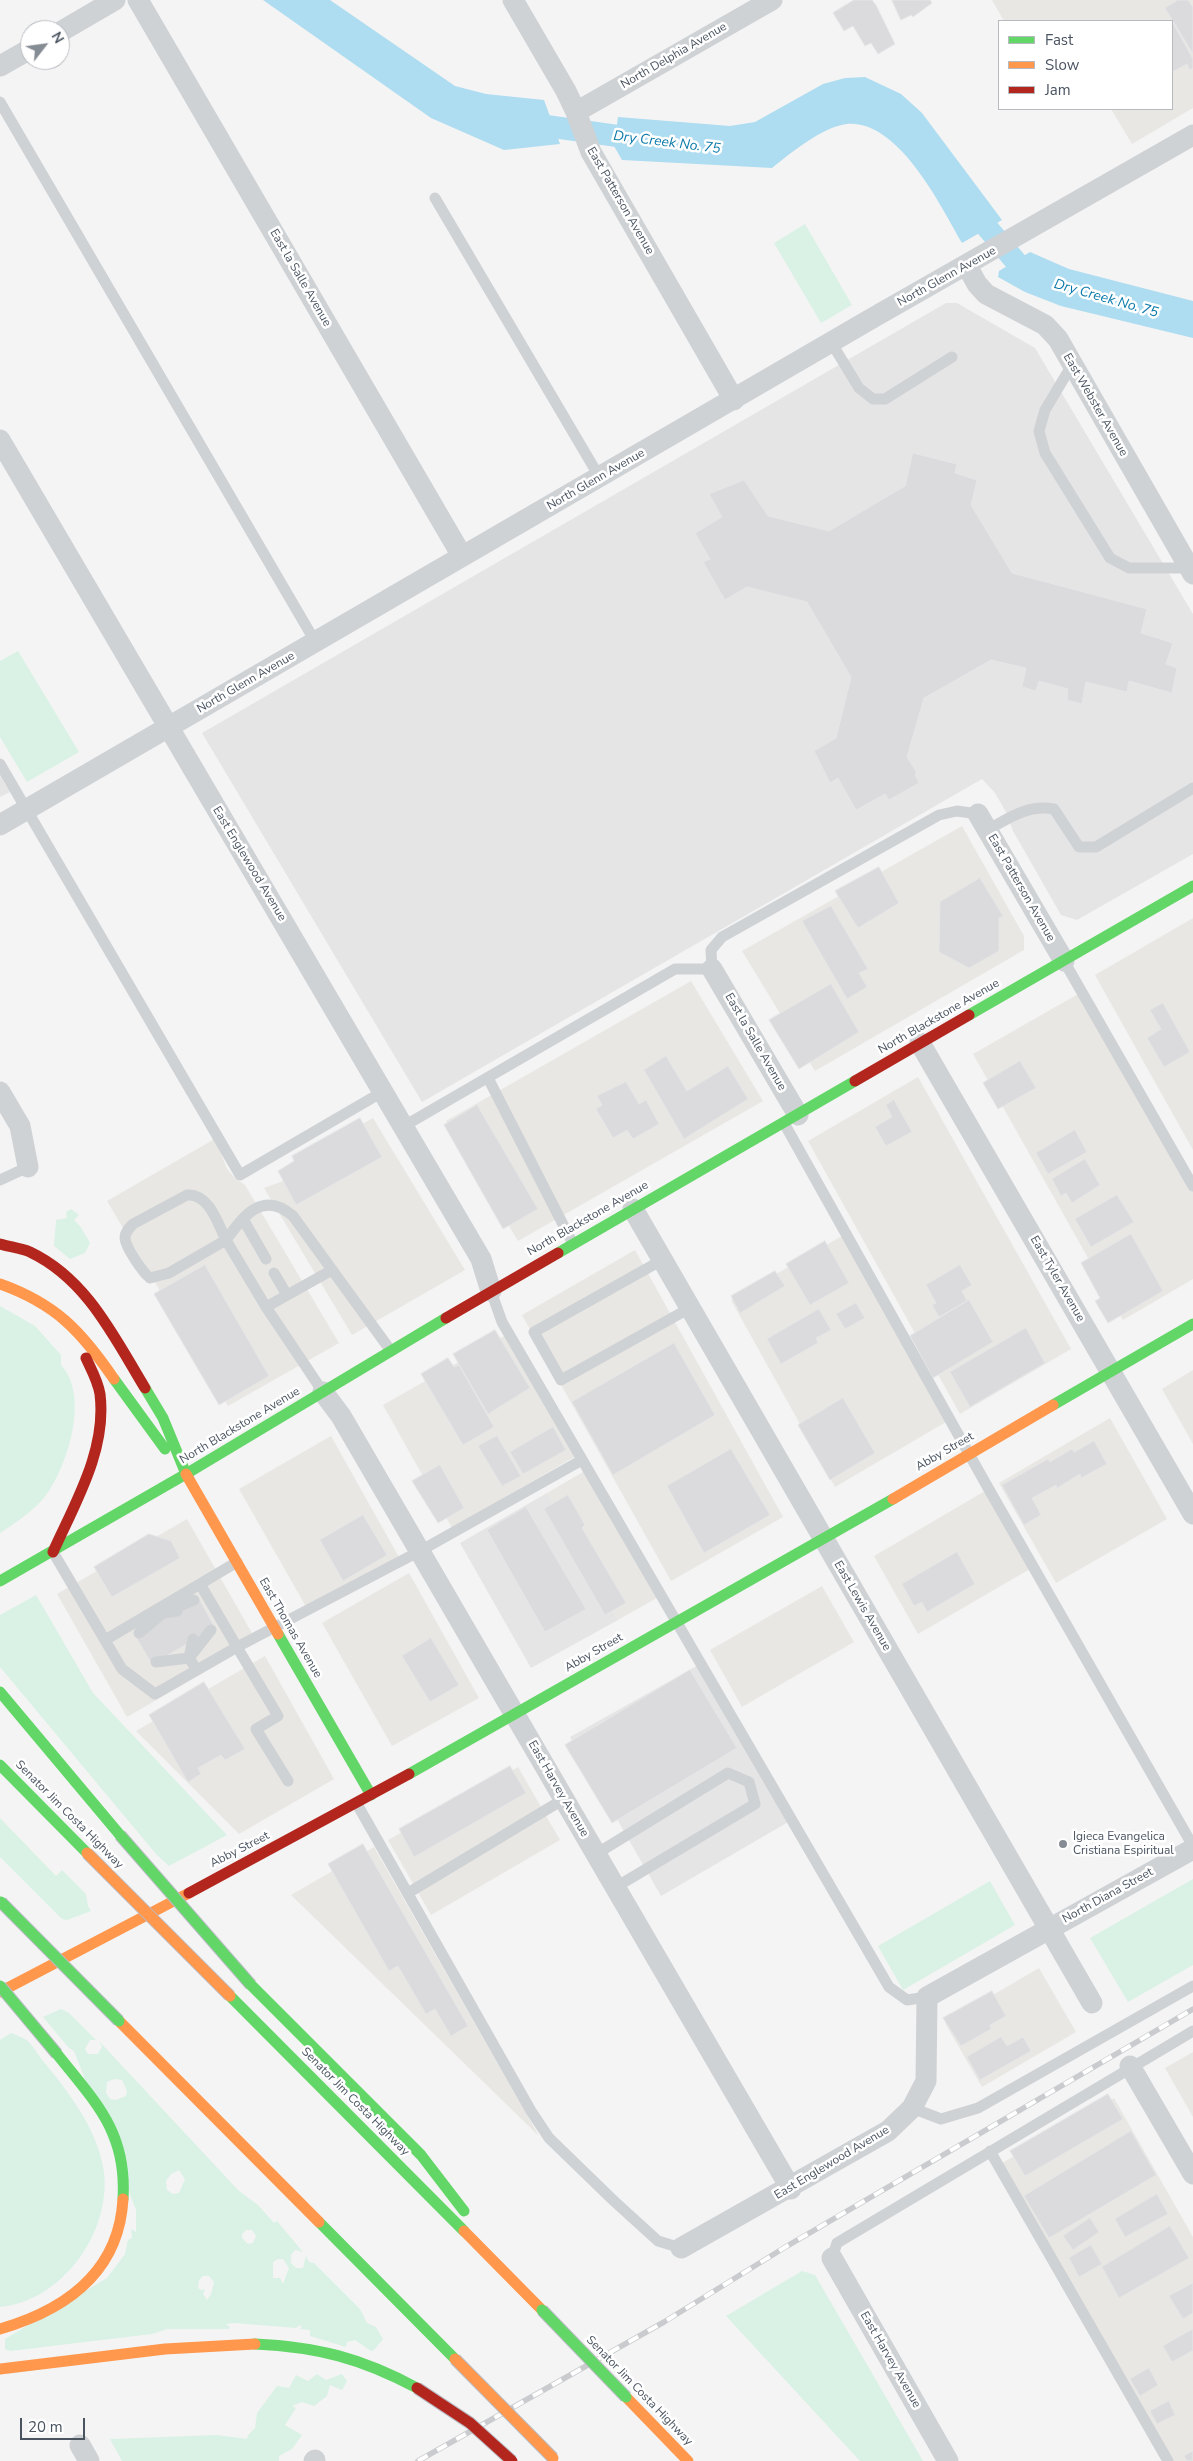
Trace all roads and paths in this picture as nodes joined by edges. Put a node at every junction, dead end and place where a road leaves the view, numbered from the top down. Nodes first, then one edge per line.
1 (115, 0) edge
2 (138, 0) edge
3 (513, 0) edge
4 (772, 0) edge
5 (70, 26) edge
6 (20, 55) edge
7 (0, 66) edge
8 (0, 102) edge
9 (577, 114) junction
10 (1193, 135) edge
11 (435, 198) dead end
12 (967, 266) junction
13 (831, 342) junction
14 (952, 357) dead end
15 (1072, 365) junction
16 (734, 400) junction
17 (0, 440) edge
18 (600, 478) junction
19 (462, 556) junction
20 (1191, 571) edge
21 (316, 643) junction
22 (168, 728) junction
23 (0, 764) edge
24 (1193, 788) edge
25 (27, 810) junction
26 (982, 822) junction
27 (0, 825) edge
28 (1193, 886) edge
29 (1064, 962) junction
30 (712, 969) junction
31 (920, 1043) junction
32 (488, 1078) junction
33 (384, 1091) junction
34 (0, 1092) edge
35 (791, 1119) junction
36 (404, 1126) junction
37 (28, 1167) joint
38 (0, 1180) edge
39 (1193, 1186) edge
40 (633, 1209) junction
41 (243, 1219) junction
42 (226, 1240) junction
43 (0, 1244) edge
44 (573, 1244) junction
45 (266, 1259) dead end
46 (662, 1260) junction
47 (332, 1270) junction
48 (274, 1273) dead end
49 (0, 1284) edge
50 (491, 1291) junction
51 (287, 1295) junction
52 (266, 1307) junction
53 (690, 1308) junction
54 (56, 1313) junction
55 (1193, 1324) edge
56 (391, 1351) junction
57 (1111, 1372) junction
58 (561, 1380) junction
59 (542, 1391) junction
60 (323, 1392) junction
61 (969, 1454) junction
62 (582, 1460) junction
63 (186, 1474) junction
64 (1193, 1514) edge
65 (823, 1539) junction
66 (420, 1551) junction
67 (53, 1552) junction
68 (237, 1562) junction
69 (0, 1581) edge
70 (200, 1584) junction
71 (194, 1600) dead end
72 (161, 1610) junction
73 (177, 1611) dead end
74 (676, 1622) junction
75 (154, 1624) dead end
76 (274, 1627) junction
77 (210, 1630) dead end
78 (139, 1633) dead end
79 (193, 1639) dead end
80 (105, 1640) junction
81 (237, 1647) junction
82 (170, 1654) dead end
83 (189, 1658) junction
84 (156, 1662) dead end
85 (196, 1670) junction
86 (0, 1692) edge
87 (515, 1714) junction
88 (0, 1765) edge
89 (288, 1781) dead end
90 (371, 1795) junction
91 (564, 1799) junction
92 (357, 1804) junction
93 (1193, 1848) edge
94 (596, 1854) junction
95 (616, 1888) junction
96 (408, 1893) junction
97 (0, 1902) edge
98 (1049, 1928) junction
99 (0, 1986) edge
100 (1193, 1986) edge
101 (0, 1992) edge
102 (927, 1997) junction
103 (1092, 2003) dead end
104 (1193, 2031) edge
105 (1130, 2066) junction
106 (912, 2108) junction
107 (990, 2151) junction
108 (1193, 2174) edge
109 (791, 2189) junction
110 (682, 2248) joint
111 (832, 2258) joint
112 (542, 2310) junction
113 (0, 2329) edge
114 (0, 2369) edge
115 (554, 2460) edge
116 (512, 2461) edge
117 (688, 2461) edge
118 (948, 2461) edge
119 (1168, 2461) edge

1 - 5 street
2 - 19 street, East la Salle Avenue
3 - 9 street, East Patterson Avenue
4 - 9 street, North Delphia Avenue
6 - 7 street
8 - 21 lane
9 - 16 street, East Patterson Avenue
10 - 12 street, North Glenn Avenue
11 - 18 lane
12 - 13 street, North Glenn Avenue
12 - 15 street, East Webster Avenue
13 - 14 lane
13 - 16 street, North Glenn Avenue
15 - 20 street, East Webster Avenue
15 - 20 lane
16 - 18 street, North Glenn Avenue
17 - 22 street, East Englewood Avenue
18 - 19 street, North Glenn Avenue
19 - 21 street, North Glenn Avenue
21 - 22 street, North Glenn Avenue
22 - 25 street, North Glenn Avenue
22 - 33 street, East Englewood Avenue
23 - 25 lane
24 - 26 lane
25 - 27 street, North Glenn Avenue
25 - 33 lane
26 - 29 street, East Patterson Avenue
26 - 30 lane
28 - 29 main road, North Blackstone Avenue
29 - 31 main road, North Blackstone Avenue
29 - 39 lane
30 - 32 lane
30 - 35 street, East la Salle Avenue
31 - 35 main road, North Blackstone Avenue
31 - 57 street, East Tyler Avenue
32 - 36 lane
32 - 44 lane
33 - 36 street, East Englewood Avenue
34 - 37 street
35 - 40 main road, North Blackstone Avenue
35 - 61 lane
36 - 50 street, East Englewood Avenue
37 - 38 lane
40 - 44 main road, North Blackstone Avenue
40 - 46 street, East Lewis Avenue
41 - 42 lane
41 - 45 lane
41 - 47 lane
42 - 42 lane
42 - 52 lane
43 - 63 main road
44 - 50 main road, North Blackstone Avenue
46 - 53 street, East Lewis Avenue
46 - 58 lane
47 - 51 lane
47 - 56 lane
48 - 51 lane
49 - 54 main road
50 - 56 main road, North Blackstone Avenue
50 - 59 lane
51 - 52 lane
52 - 60 lane
53 - 58 lane
53 - 65 street, East Lewis Avenue
54 - 63 main road
54 - 67 main road
55 - 57 main road, Abby Street
56 - 60 main road, North Blackstone Avenue
57 - 61 main road, Abby Street
57 - 64 street, East Tyler Avenue
58 - 59 lane
59 - 62 lane
60 - 63 main road, North Blackstone Avenue
60 - 66 street, East Harvey Avenue
61 - 65 main road, Abby Street
61 - 93 lane
62 - 66 lane
62 - 74 lane
63 - 67 main road, North Blackstone Avenue
63 - 68 main road, East Thomas Avenue
65 - 74 main road, Abby Street
65 - 98 street, East Lewis Avenue
66 - 76 lane
66 - 87 street, East Harvey Avenue
67 - 69 main road, North Blackstone Avenue
67 - 80 lane
68 - 70 lane
68 - 76 main road, East Thomas Avenue
70 - 72 lane
70 - 81 lane
71 - 72 lane
72 - 73 lane
72 - 75 lane
72 - 78 lane
72 - 80 lane
74 - 87 main road, Abby Street
74 - 102 lane
76 - 81 lane
76 - 90 main road, East Thomas Avenue
77 - 83 lane
79 - 83 lane
80 - 85 lane
81 - 85 lane
81 - 89 lane
82 - 83 lane
83 - 84 lane
83 - 85 lane
86 - 112 main road, bridge
87 - 90 main road, Abby Street
87 - 91 street, East Harvey Avenue
88 - 112 main road, Senator Jim Costa Highway, bridge
90 - 92 main road, Abby Street
91 - 94 street, East Harvey Avenue
91 - 96 lane
92 - 96 lane
92 - 101 main road, Abby Street
93 - 98 street, North Diana Street
94 - 95 street, East Harvey Avenue
94 - 95 lane
95 - 109 street, East Harvey Avenue
96 - 110 lane
97 - 115 main road, bridge
98 - 102 street
98 - 103 street, East Lewis Avenue
99 - 113 main road, bridge
100 - 106 lane
102 - 106 street, East Englewood Avenue
104 - 105 lane
105 - 107 lane
105 - 108 street
106 - 109 street, East Englewood Avenue
107 - 111 lane
107 - 119 lane
109 - 110 street, East Englewood Avenue
111 - 118 street, East Harvey Avenue
112 - 117 main road, Senator Jim Costa Highway, bridge
114 - 116 main road, bridge

